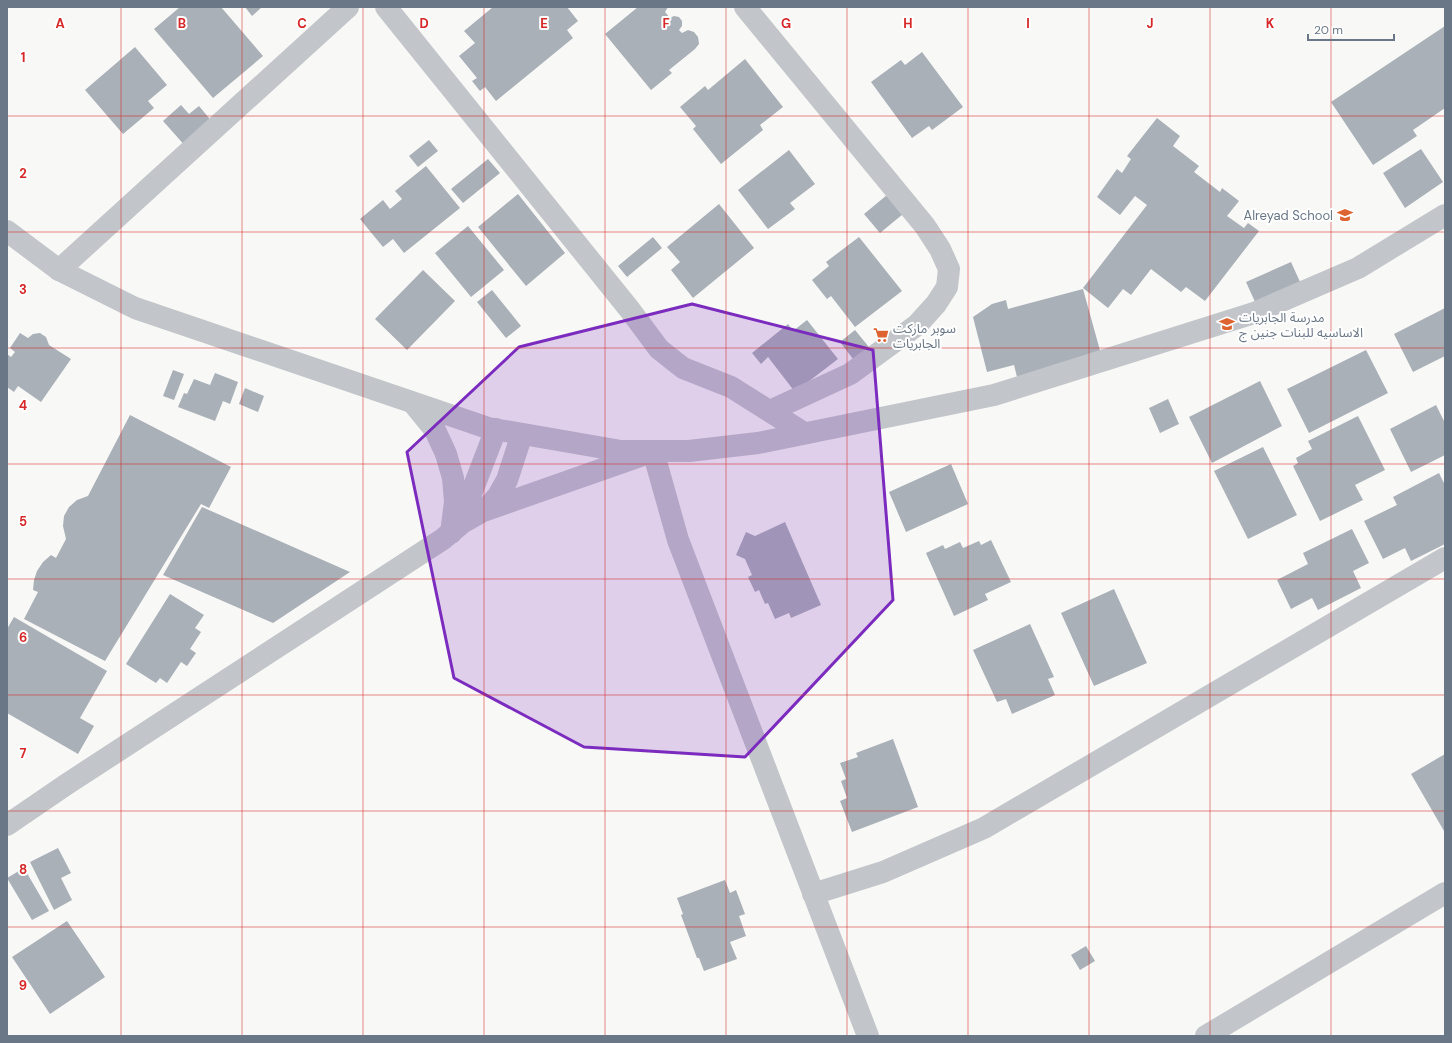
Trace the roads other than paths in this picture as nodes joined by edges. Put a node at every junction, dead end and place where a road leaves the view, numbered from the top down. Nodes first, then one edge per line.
1 (348, 7) edge
2 (386, 7) edge
3 (745, 7) edge
4 (1445, 215) edge
5 (7, 231) edge
6 (59, 270) junction
7 (413, 403) junction
8 (770, 412) junction
9 (496, 429) junction
10 (804, 433) junction
11 (522, 434) junction
12 (652, 451) junction
13 (485, 510) junction
14 (457, 528) junction
15 (1445, 558) edge
16 (7, 825) edge
17 (1445, 893) edge
18 (813, 894) junction
19 (868, 1036) edge
20 (1206, 1036) edge

1 - 6 street
2 - 8 street
3 - 8 street
4 - 10 street
5 - 6 street
6 - 7 street
7 - 9 street
7 - 14 street
8 - 10 street
9 - 11 street
9 - 14 street
10 - 12 street
11 - 12 street
11 - 13 street
12 - 13 street
12 - 18 street
13 - 14 street
14 - 16 street
15 - 18 street
17 - 20 street
18 - 19 street

